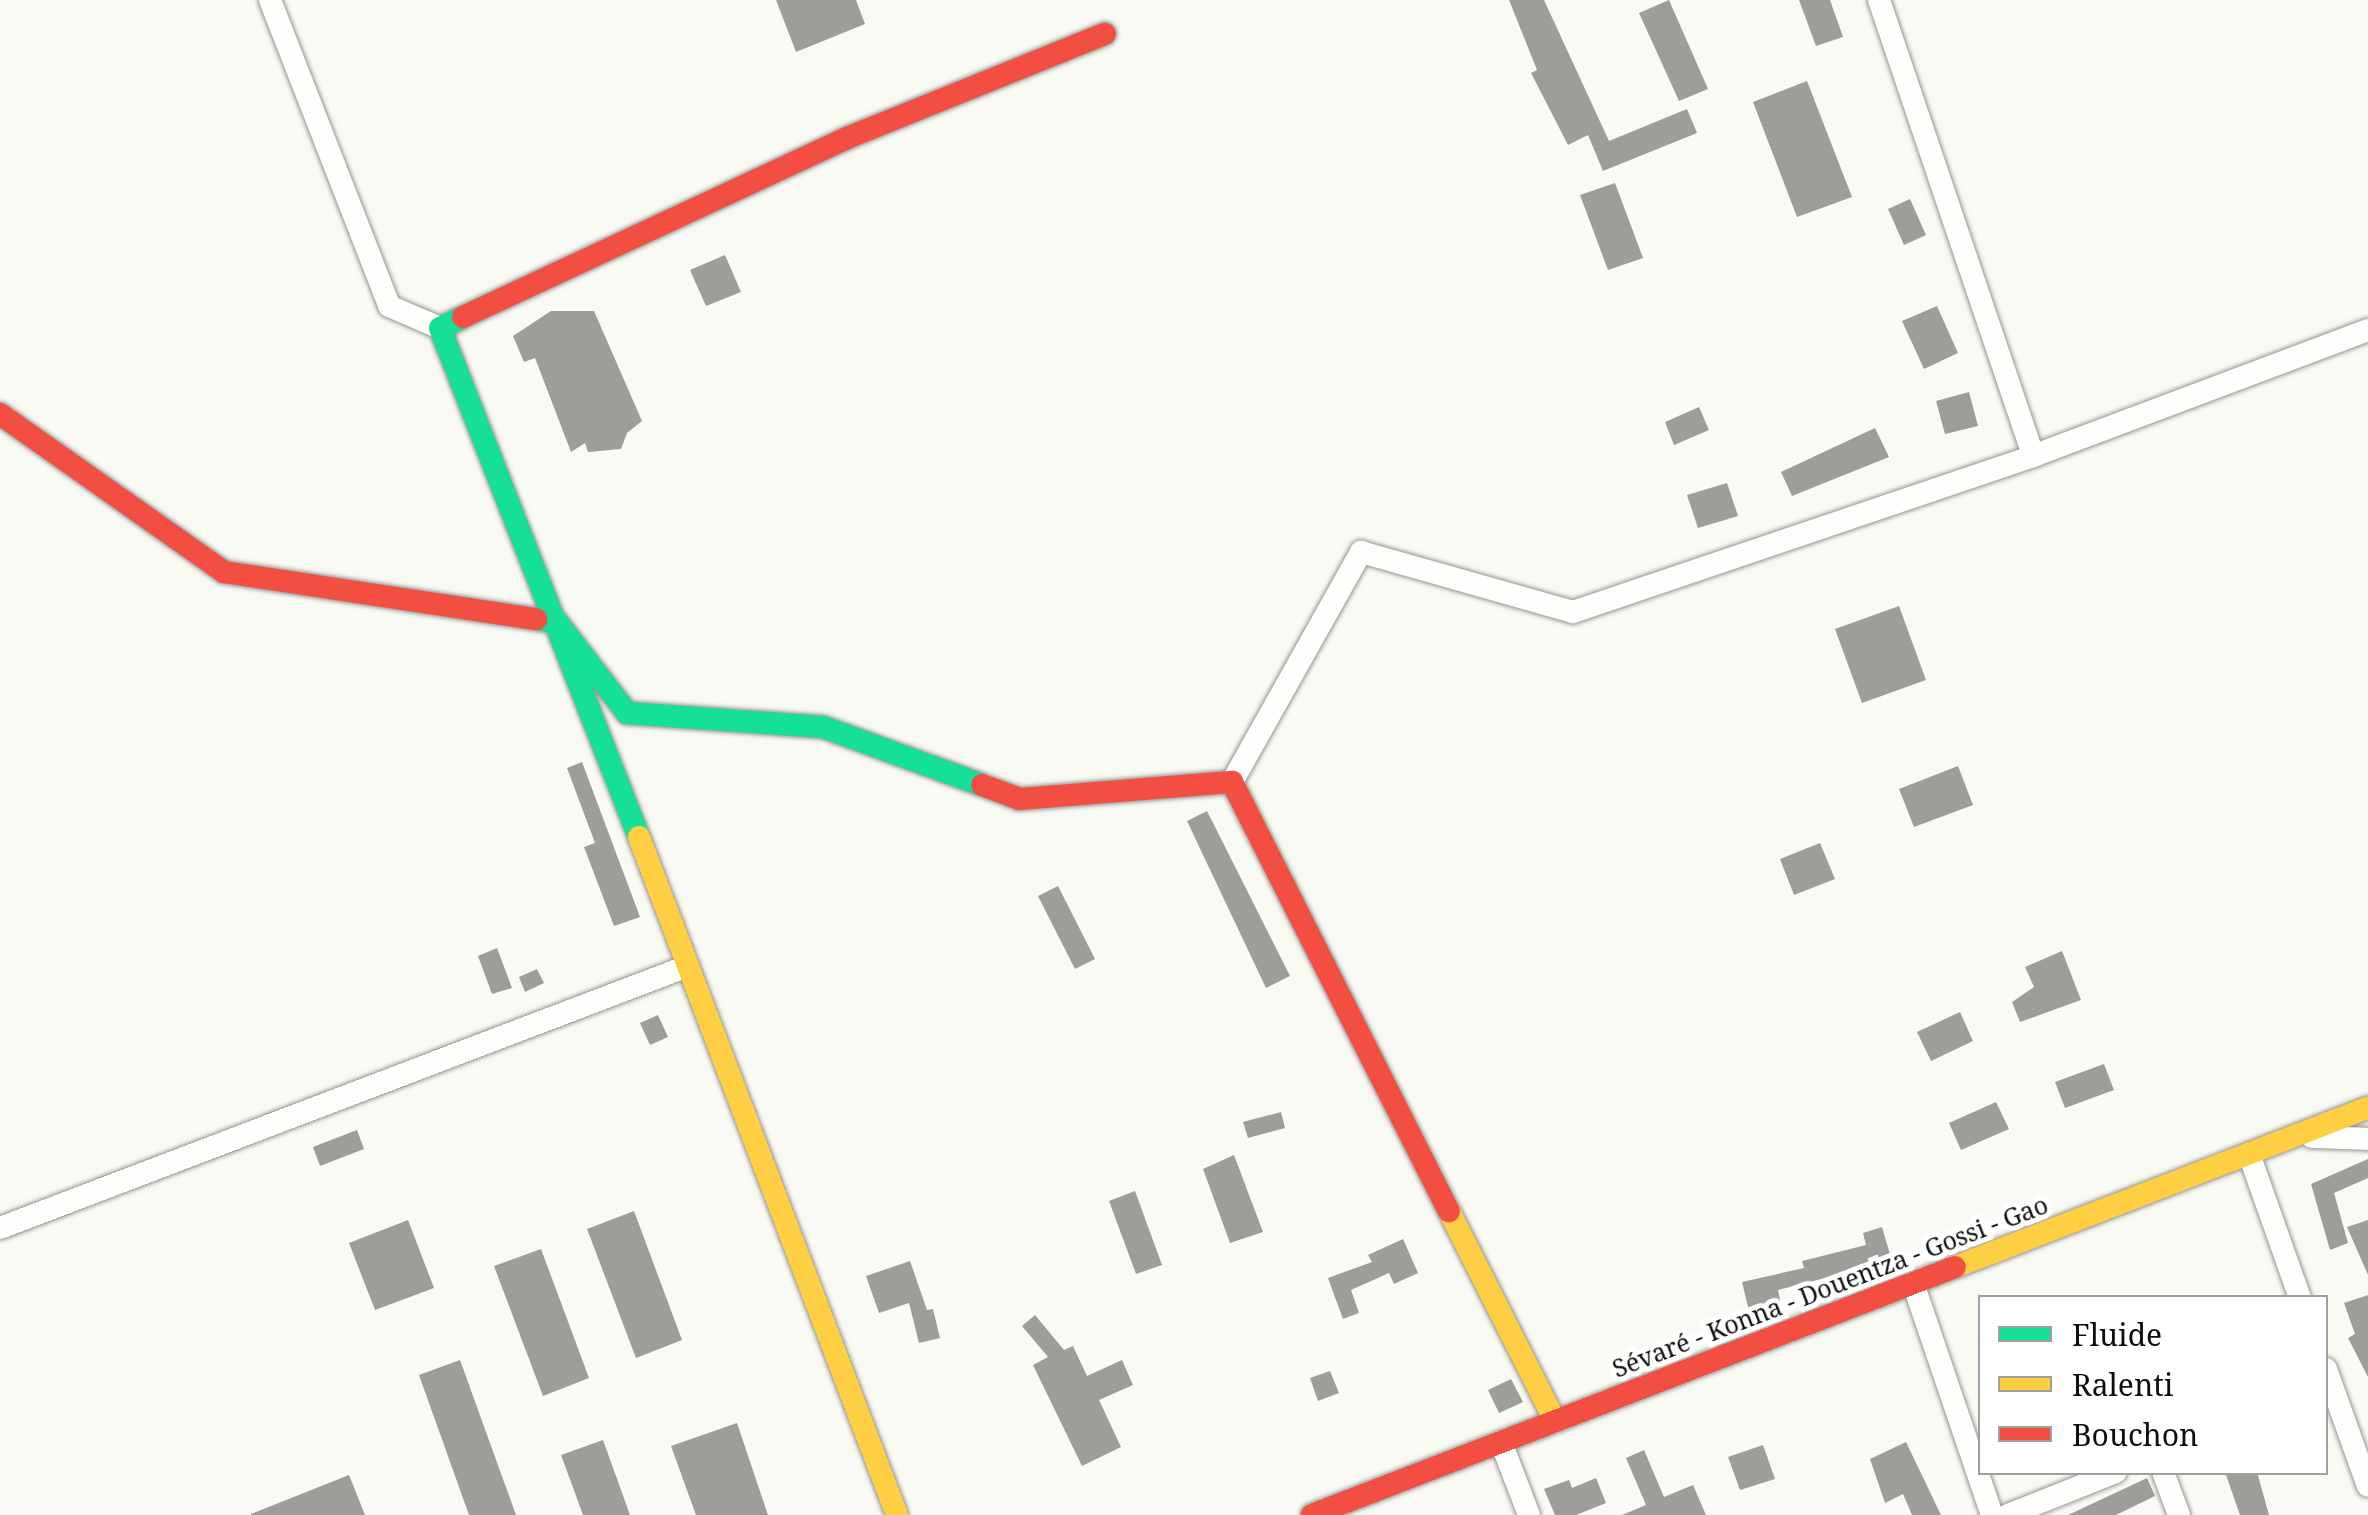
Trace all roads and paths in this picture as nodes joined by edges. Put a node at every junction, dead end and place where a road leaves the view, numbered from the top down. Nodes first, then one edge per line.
1 (270, 0) edge
2 (1879, 0) edge
3 (1106, 34) dead end
4 (440, 328) junction
5 (2368, 330) edge
6 (0, 414) edge
7 (2034, 456) junction
8 (557, 622) junction
9 (1232, 782) junction
10 (688, 966) junction
11 (2368, 1108) edge
12 (2294, 1136) junction
13 (2368, 1139) edge
14 (2249, 1154) junction
15 (0, 1228) edge
16 (1913, 1283) junction
17 (2299, 1295) edge
18 (2328, 1382) edge
19 (1555, 1421) junction
20 (1500, 1442) junction
21 (1978, 1474) edge
22 (1978, 1475) edge
23 (2108, 1475) edge
24 (2164, 1475) edge
25 (2367, 1479) edge
26 (898, 1515) edge
27 (1312, 1515) edge
28 (1529, 1515) edge
29 (1992, 1515) edge
30 (2008, 1515) edge
31 (2178, 1515) edge

1 - 4 street
2 - 7 street
3 - 4 street
4 - 8 street
5 - 7 street
6 - 8 street
7 - 9 street
8 - 9 street
8 - 10 street
9 - 19 street
10 - 15 street
10 - 26 street
11 - 12 street, Sévaré - Konna - Douentza - Gossi - Gao
12 - 13 street
12 - 14 street, Sévaré - Konna - Douentza - Gossi - Gao
14 - 16 street, Sévaré - Konna - Douentza - Gossi - Gao
14 - 17 street
16 - 19 street, Sévaré - Konna - Douentza - Gossi - Gao
16 - 21 street
18 - 25 street
19 - 20 street, Sévaré - Konna - Douentza - Gossi - Gao
20 - 27 street, Sévaré - Konna - Douentza - Gossi - Gao
20 - 28 street
22 - 29 street
23 - 30 street
24 - 31 street

